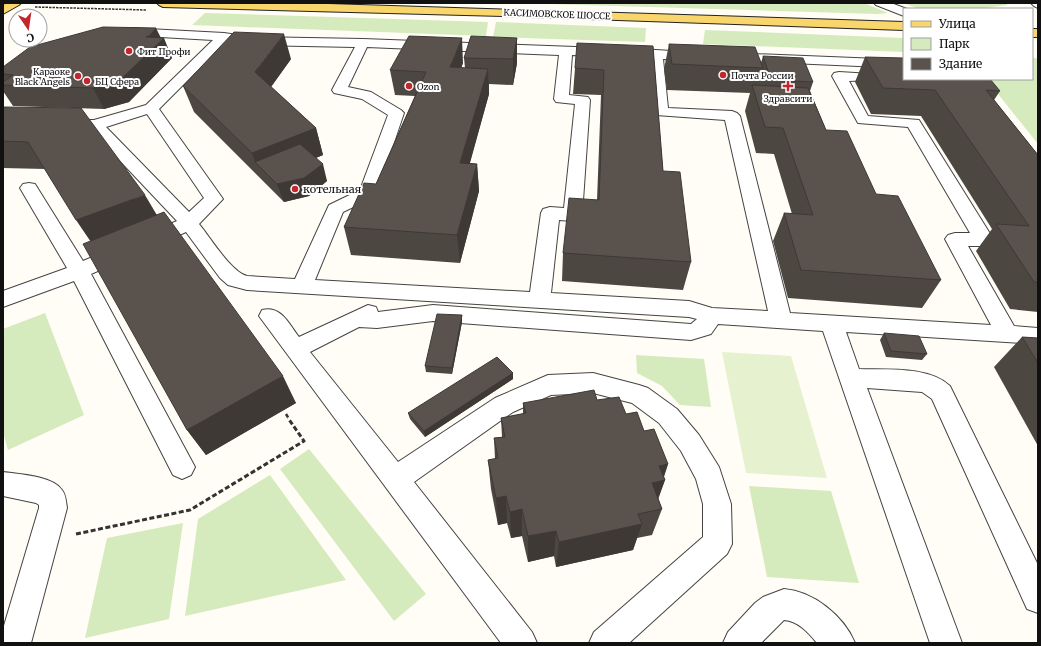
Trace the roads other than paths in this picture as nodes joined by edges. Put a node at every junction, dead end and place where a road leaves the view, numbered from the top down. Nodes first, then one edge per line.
1 (15, 3) edge
2 (163, 3) edge
3 (880, 3) edge
4 (3, 10) edge
5 (903, 12) edge
6 (903, 26) edge
7 (118, 32) edge
8 (224, 37) junction
9 (363, 43) junction
10 (566, 51) junction
11 (656, 54) junction
12 (903, 64) edge
13 (903, 79) edge
14 (151, 108) junction
15 (3, 124) edge
16 (95, 125) junction
17 (29, 188) dead end
18 (189, 223) junction
19 (79, 271) junction
20 (302, 286) junction
21 (384, 291) junction
22 (3, 299) edge
23 (540, 300) junction
24 (270, 316) dead end
25 (712, 316) junction
26 (356, 319) junction
27 (781, 320) junction
28 (831, 323) junction
29 (1007, 334) junction
30 (1038, 336) edge
31 (295, 349) junction
32 (851, 378) junction
33 (182, 467) dead end
34 (396, 479) junction
35 (3, 484) edge
36 (1038, 598) edge
37 (15, 643) edge
38 (522, 643) edge
39 (605, 643) edge
40 (739, 643) edge
41 (839, 643) edge
42 (946, 643) edge

1 - 4 main road
2 - 6 main road, КАСИМОВСКОЕ ШОССЕ
3 - 5 street
7 - 8 street
8 - 9 street
8 - 14 street
9 - 10 street
9 - 20 street
10 - 11 street
10 - 23 street
11 - 12 street
11 - 27 street
13 - 29 street
14 - 16 street
14 - 18 street
15 - 16 street
16 - 18 street
17 - 19 street
18 - 19 street
18 - 20 street
19 - 22 street
19 - 33 street
20 - 21 street
21 - 23 street
21 - 26 street
23 - 25 street
24 - 31 street
25 - 26 street
25 - 27 street
26 - 31 street
27 - 28 street
28 - 29 street
28 - 32 street
29 - 30 street
31 - 34 street
32 - 36 street
32 - 42 street
34 - 38 street
34 - 39 street
35 - 37 street
40 - 41 street

